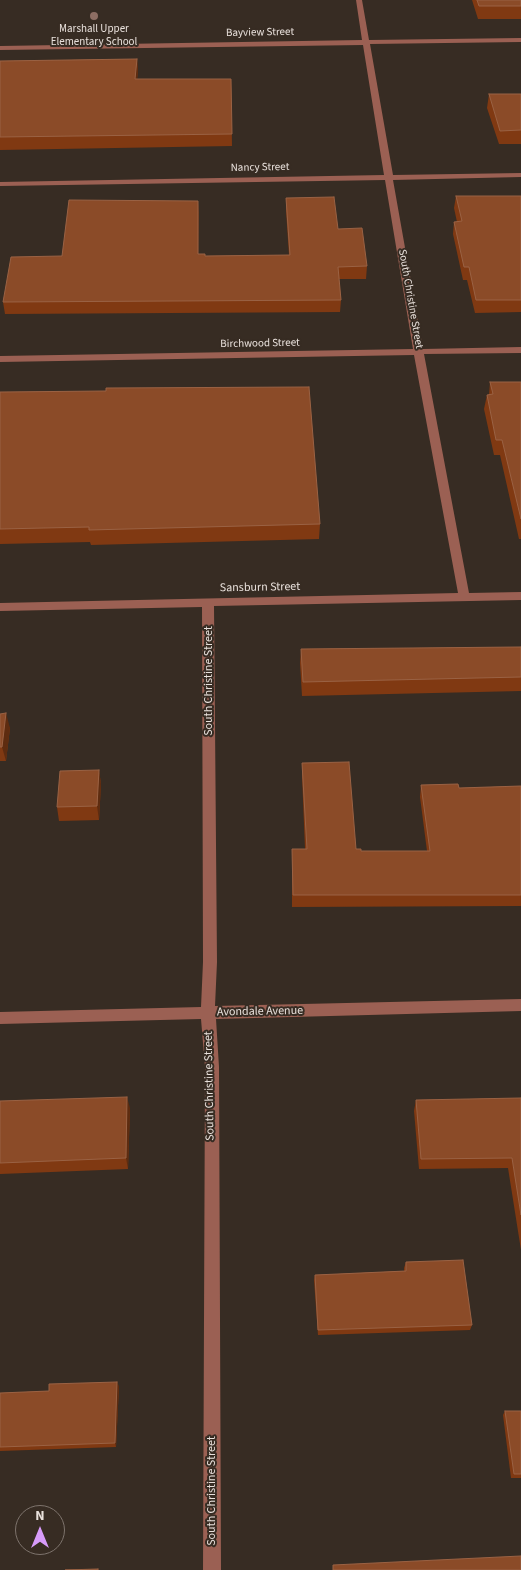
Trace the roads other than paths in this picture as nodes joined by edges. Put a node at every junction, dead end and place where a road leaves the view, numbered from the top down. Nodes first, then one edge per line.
1 (359, 0) edge
2 (521, 40) edge
3 (366, 42) junction
4 (0, 48) edge
5 (521, 175) edge
6 (390, 178) junction
7 (0, 184) edge
8 (521, 350) edge
9 (419, 351) junction
10 (0, 359) edge
11 (521, 596) edge
12 (464, 598) junction
13 (208, 602) junction
14 (0, 607) edge
15 (521, 1005) edge
16 (208, 1013) junction
17 (0, 1018) edge
18 (212, 1570) edge

1 - 3 street, South Christine Street
2 - 3 street, Bayview Street
3 - 4 street, Bayview Street
3 - 6 street, South Christine Street
5 - 6 street, Nancy Street
6 - 7 street, Nancy Street
6 - 9 street, South Christine Street
8 - 9 street, Birchwood Street
9 - 10 street, Birchwood Street
9 - 12 street, South Christine Street
11 - 12 street, Sansburn Street
12 - 13 street, Sansburn Street
13 - 14 street, Sansburn Street
13 - 16 street, South Christine Street
15 - 16 street, Avondale Avenue
16 - 17 street, Avondale Avenue
16 - 18 street, South Christine Street

